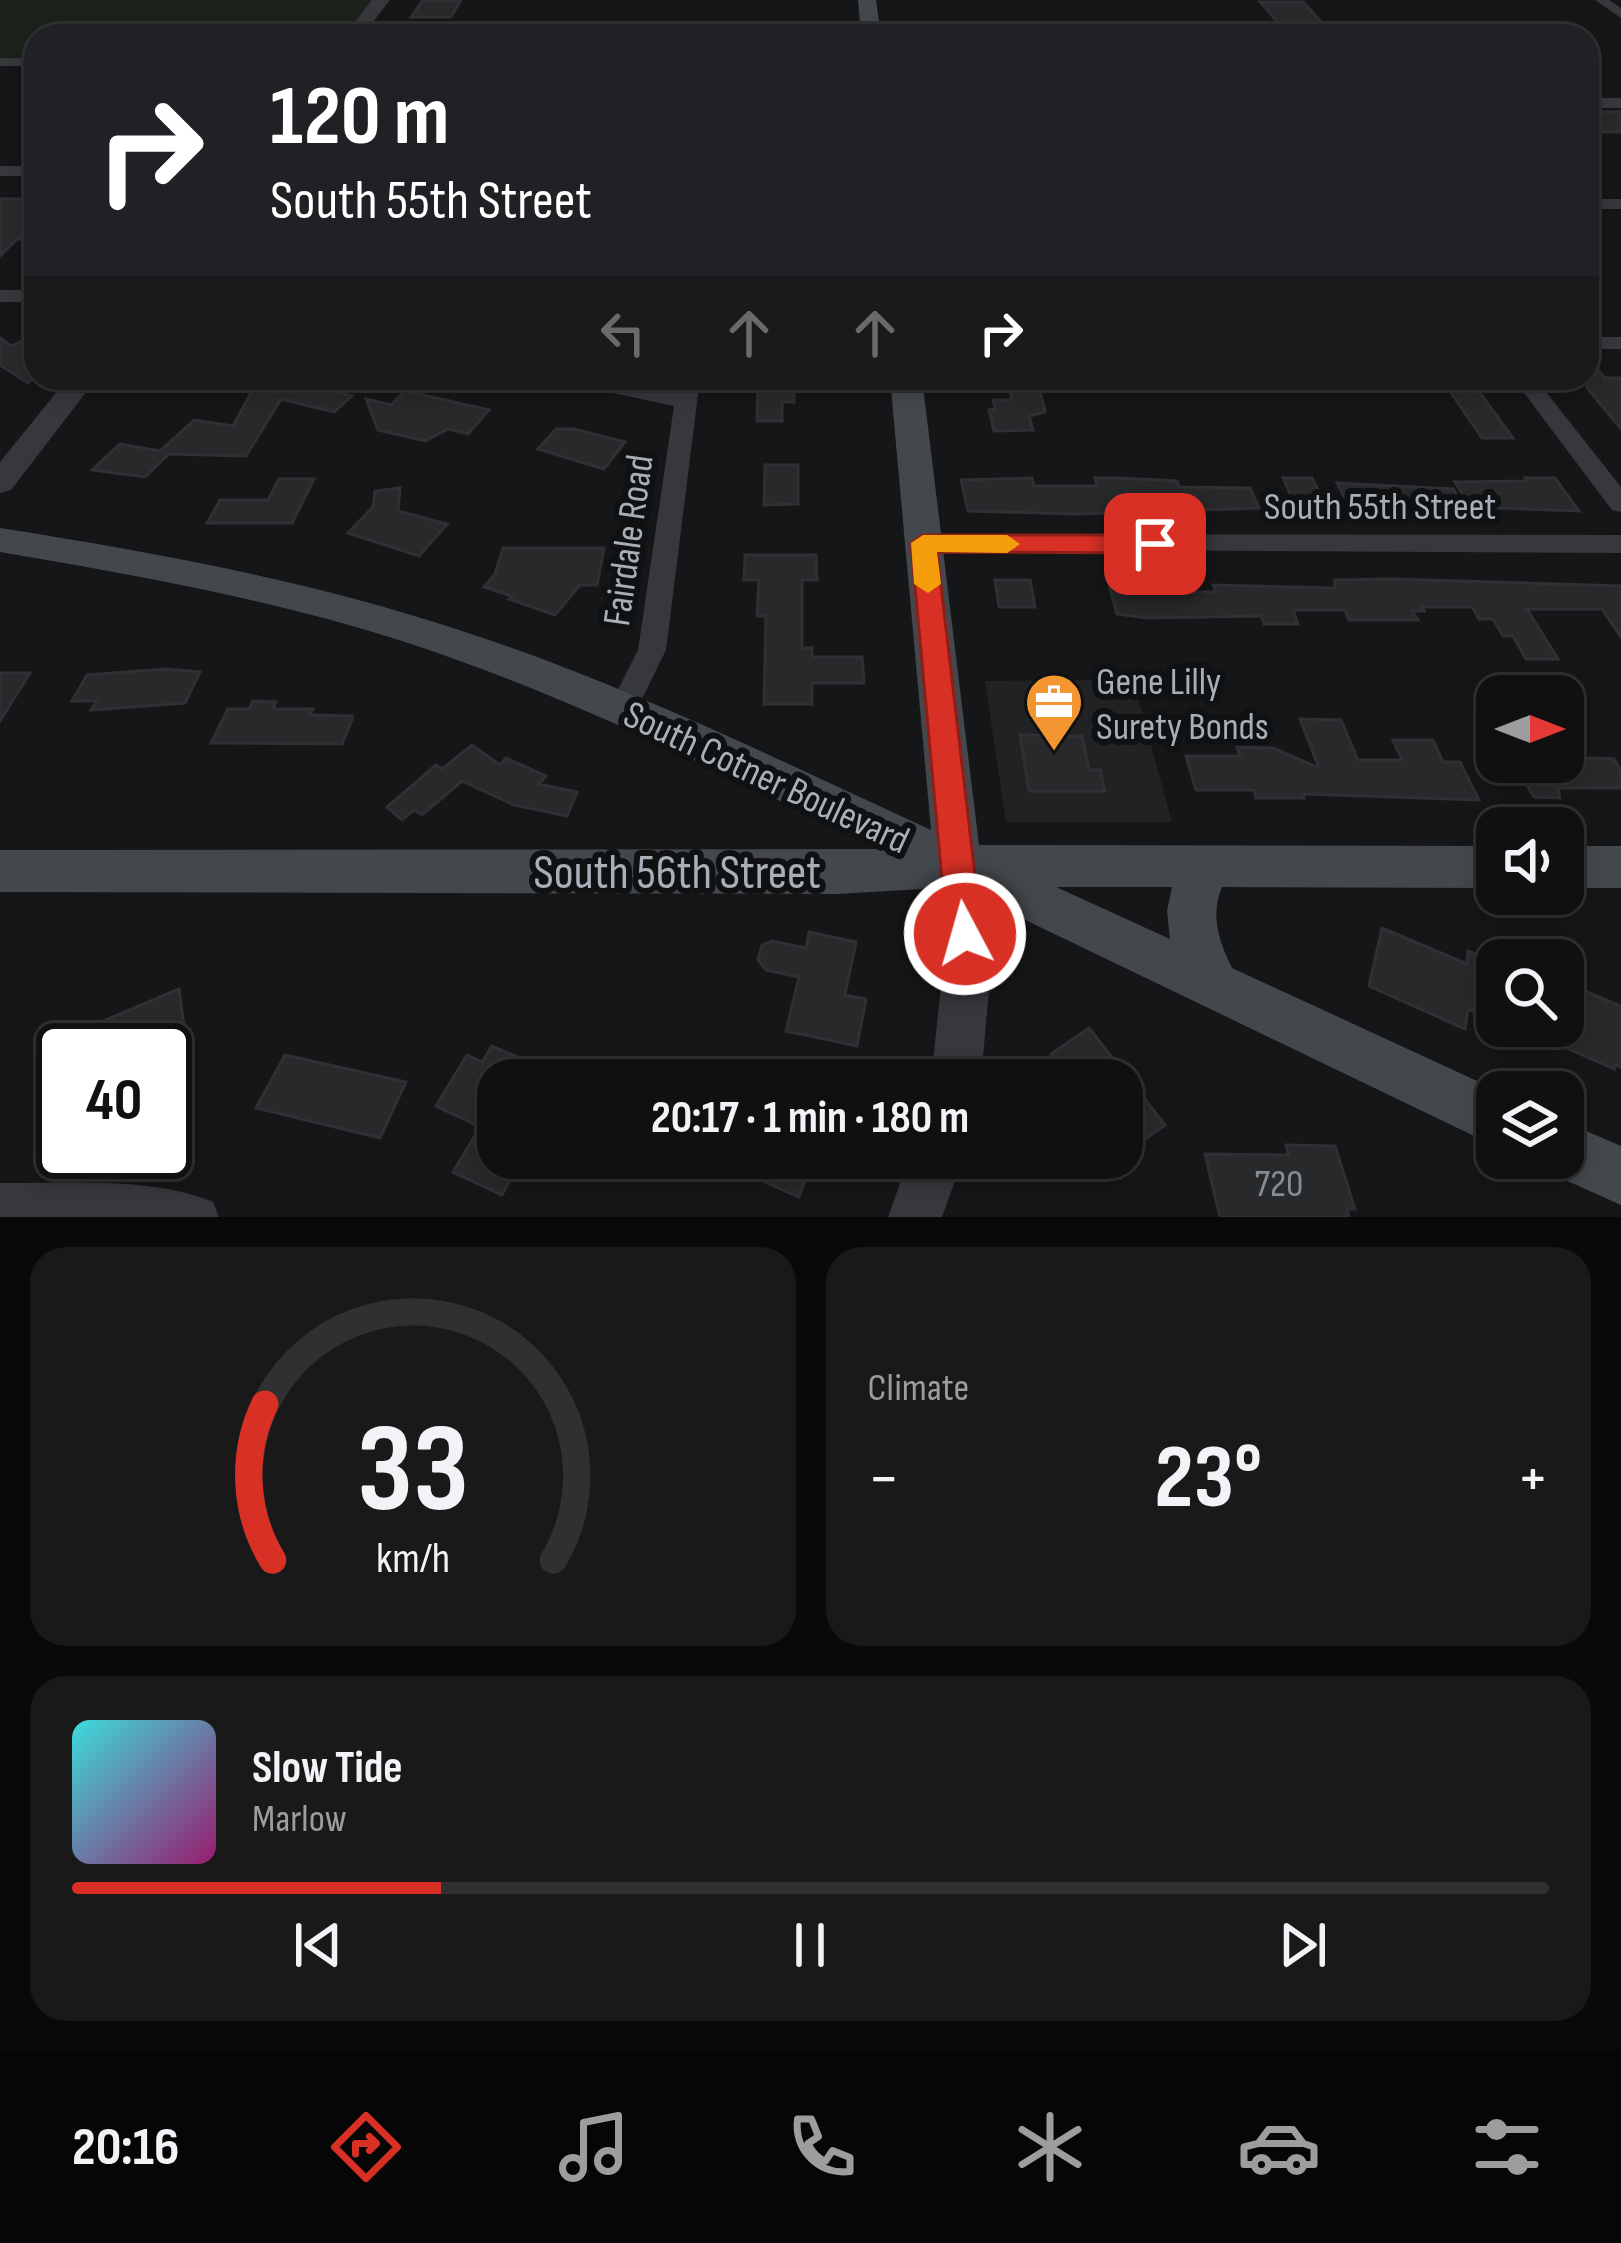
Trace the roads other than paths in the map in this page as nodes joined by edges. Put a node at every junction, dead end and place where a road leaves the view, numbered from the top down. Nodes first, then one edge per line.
1 (381, 0) edge
2 (1601, 0) edge
3 (1621, 14) edge
4 (363, 24) edge
5 (74, 390) edge
6 (687, 390) edge
7 (908, 390) edge
8 (1533, 390) edge
9 (0, 483) edge
10 (1621, 504) edge
11 (0, 540) edge
12 (923, 543) junction
13 (1621, 544) edge
14 (624, 707) junction
15 (958, 866) junction
16 (1208, 867) junction
17 (1476, 867) edge
18 (1584, 867) edge
19 (1621, 867) edge
20 (0, 871) edge
21 (1213, 984) junction
22 (958, 1059) edge
23 (1476, 1109) edge
24 (1584, 1159) edge
25 (1621, 1176) edge
26 (929, 1179) edge
27 (0, 1203) edge
28 (198, 1217) edge
29 (915, 1217) edge

1 - 4 street
2 - 3 street
5 - 9 street
6 - 14 street, Fairdale Road
7 - 12 main road
8 - 10 street
11 - 14 main road, South Cotner Boulevard
12 - 13 street, South 55th Street
12 - 15 main road
14 - 15 main road, South Cotner Boulevard
15 - 16 main road, South 56th Street
15 - 20 main road, South 56th Street
15 - 21 main road, South Cotner Boulevard
15 - 22 street
16 - 17 main road, South 56th Street
16 - 21 main road
18 - 19 main road
21 - 23 main road, South Cotner Boulevard
24 - 25 main road
26 - 29 street
27 - 28 street

